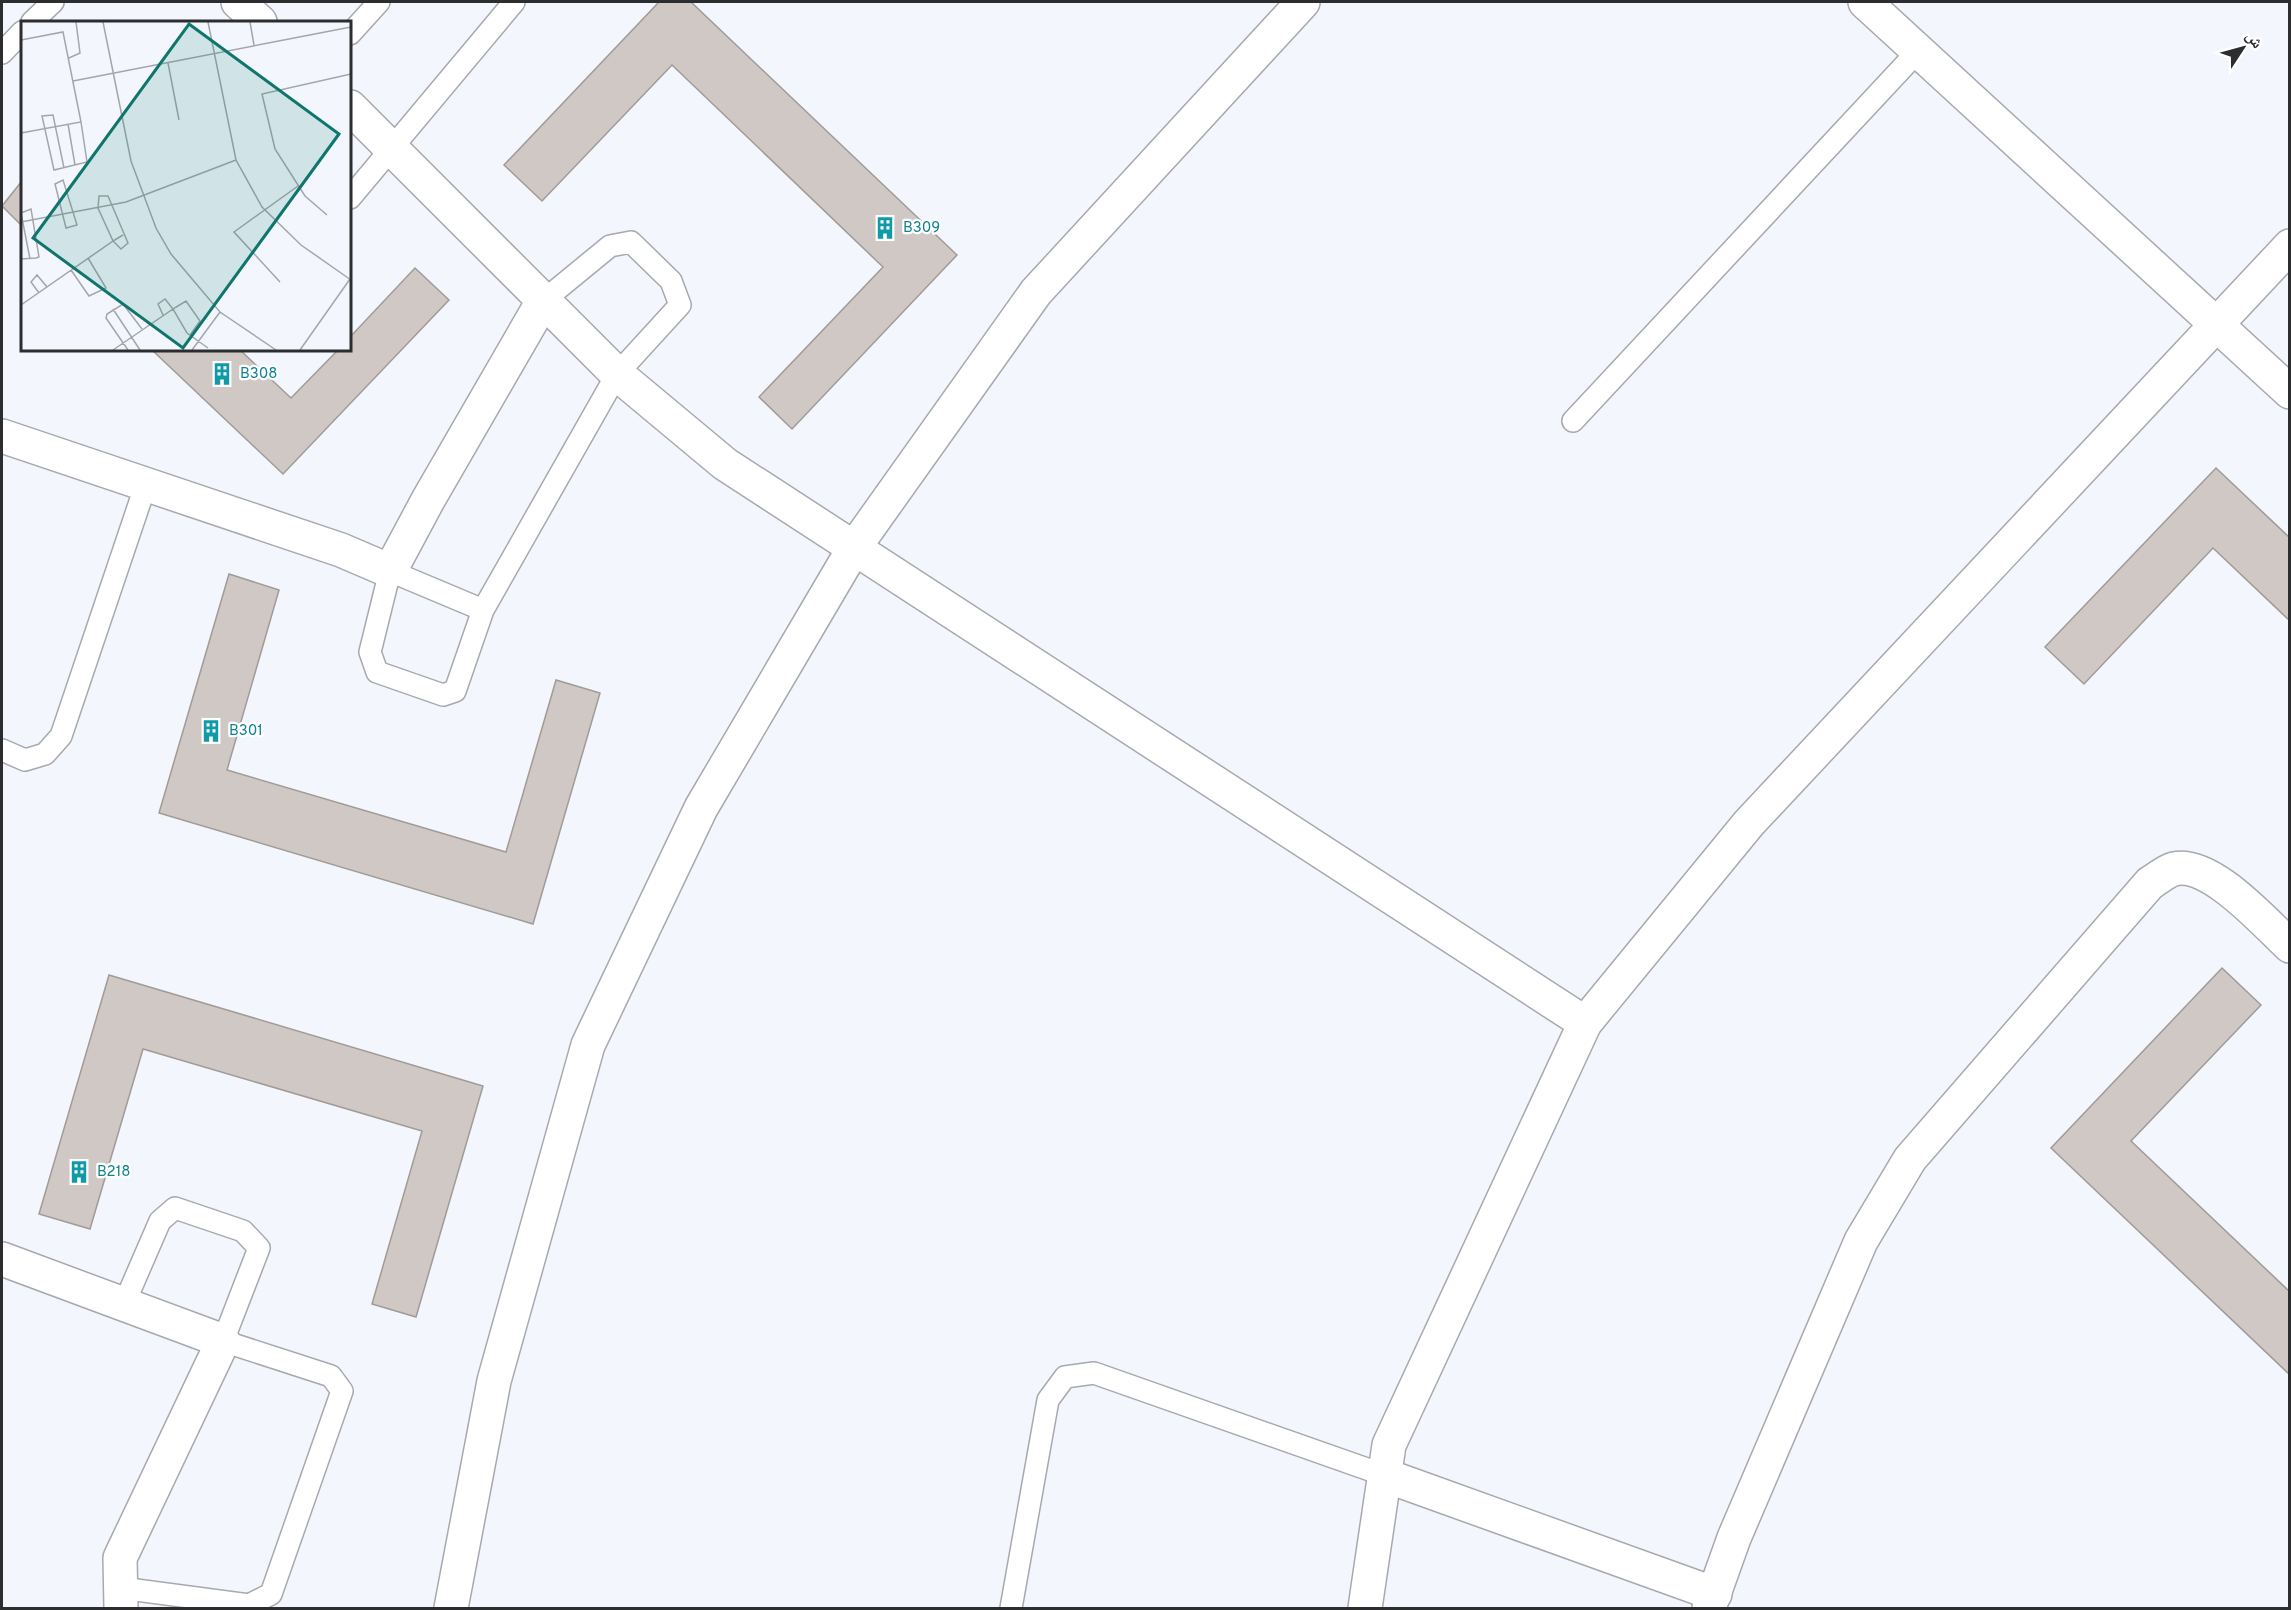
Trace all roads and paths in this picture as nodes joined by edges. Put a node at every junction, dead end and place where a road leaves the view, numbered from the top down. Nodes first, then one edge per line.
1 (53, 2) edge
2 (238, 2) edge
3 (379, 2) edge
4 (514, 2) edge
5 (1303, 2) edge
6 (1865, 2) edge
7 (33, 21) edge
8 (259, 21) edge
9 (21, 33) edge
10 (351, 33) edge
11 (1919, 51) junction
12 (2, 53) edge
13 (351, 108) edge
14 (392, 147) junction
15 (351, 197) edge
16 (2289, 246) edge
17 (543, 301) junction
18 (2216, 324) junction
19 (616, 374) junction
20 (2289, 392) edge
21 (1573, 421) dead end
22 (2, 436) edge
23 (146, 484) junction
24 (854, 548) junction
25 (390, 571) junction
26 (483, 610) junction
27 (2, 750) edge
28 (2289, 946) edge
29 (1585, 1023) junction
30 (2, 1259) edge
31 (124, 1304) junction
32 (223, 1341) junction
33 (1384, 1475) junction
34 (121, 1598) edge
35 (1712, 1601) edge
36 (451, 1608) edge
37 (1011, 1608) edge
38 (1365, 1608) edge

1 - 7 lane
2 - 8 street
3 - 10 lane
4 - 14 lane
5 - 24 street
6 - 11 street
9 - 12 lane
11 - 18 street
11 - 21 lane
13 - 14 street
14 - 15 lane
14 - 17 street
16 - 18 street
17 - 19 street
17 - 19 lane
17 - 25 street
18 - 20 street
18 - 29 street
19 - 24 street
19 - 26 lane
22 - 23 street
23 - 25 street
23 - 27 lane
24 - 29 street
24 - 36 street
25 - 26 lane
25 - 26 lane
28 - 35 street
29 - 33 street
30 - 31 street
31 - 32 street
31 - 32 lane
32 - 34 street
32 - 34 lane
33 - 35 street
33 - 37 lane
33 - 38 street

